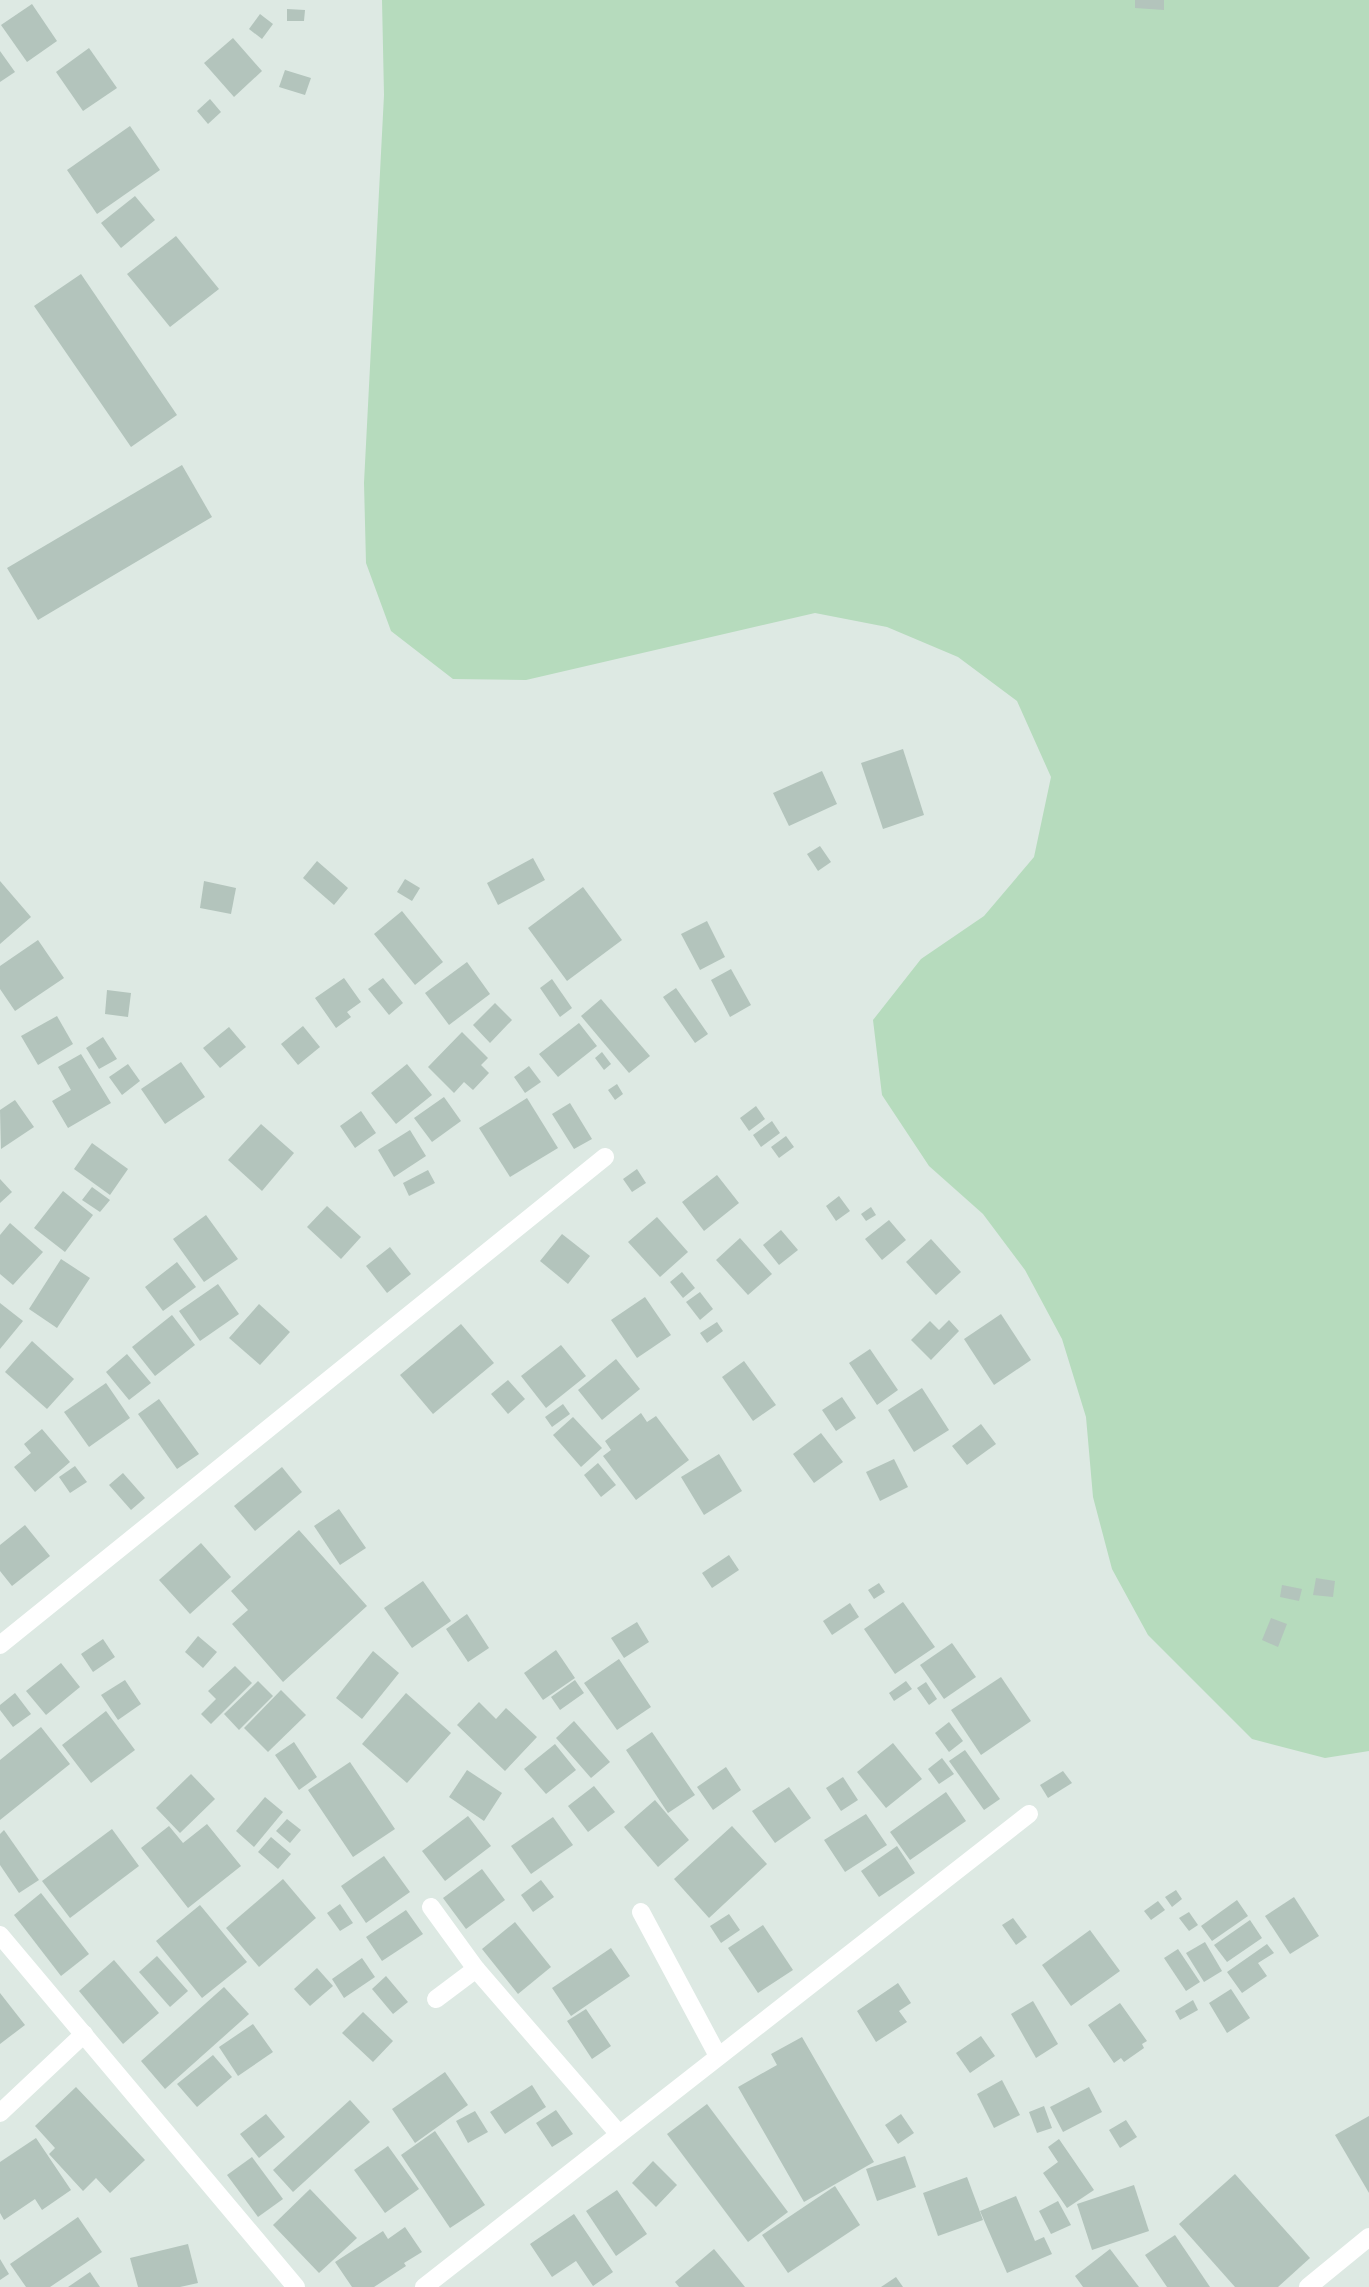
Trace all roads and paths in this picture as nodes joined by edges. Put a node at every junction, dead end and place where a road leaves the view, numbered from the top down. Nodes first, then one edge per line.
1 (605, 1157) dead end
2 (0, 1645) edge
3 (1029, 1814) dead end
4 (431, 1906) dead end
5 (641, 1912) dead end
6 (0, 1935) edge
7 (476, 1969) junction
8 (436, 1999) dead end
9 (84, 2034) junction
10 (718, 2056) junction
11 (0, 2113) edge
12 (619, 2134) junction
13 (1369, 2237) edge
14 (296, 2287) edge
15 (424, 2287) edge
16 (1308, 2287) edge

1 - 2 street
3 - 10 street
4 - 7 street
5 - 10 street
6 - 9 street
7 - 8 street
7 - 12 street
9 - 11 street
9 - 14 street
10 - 12 street
12 - 15 street
13 - 16 street

